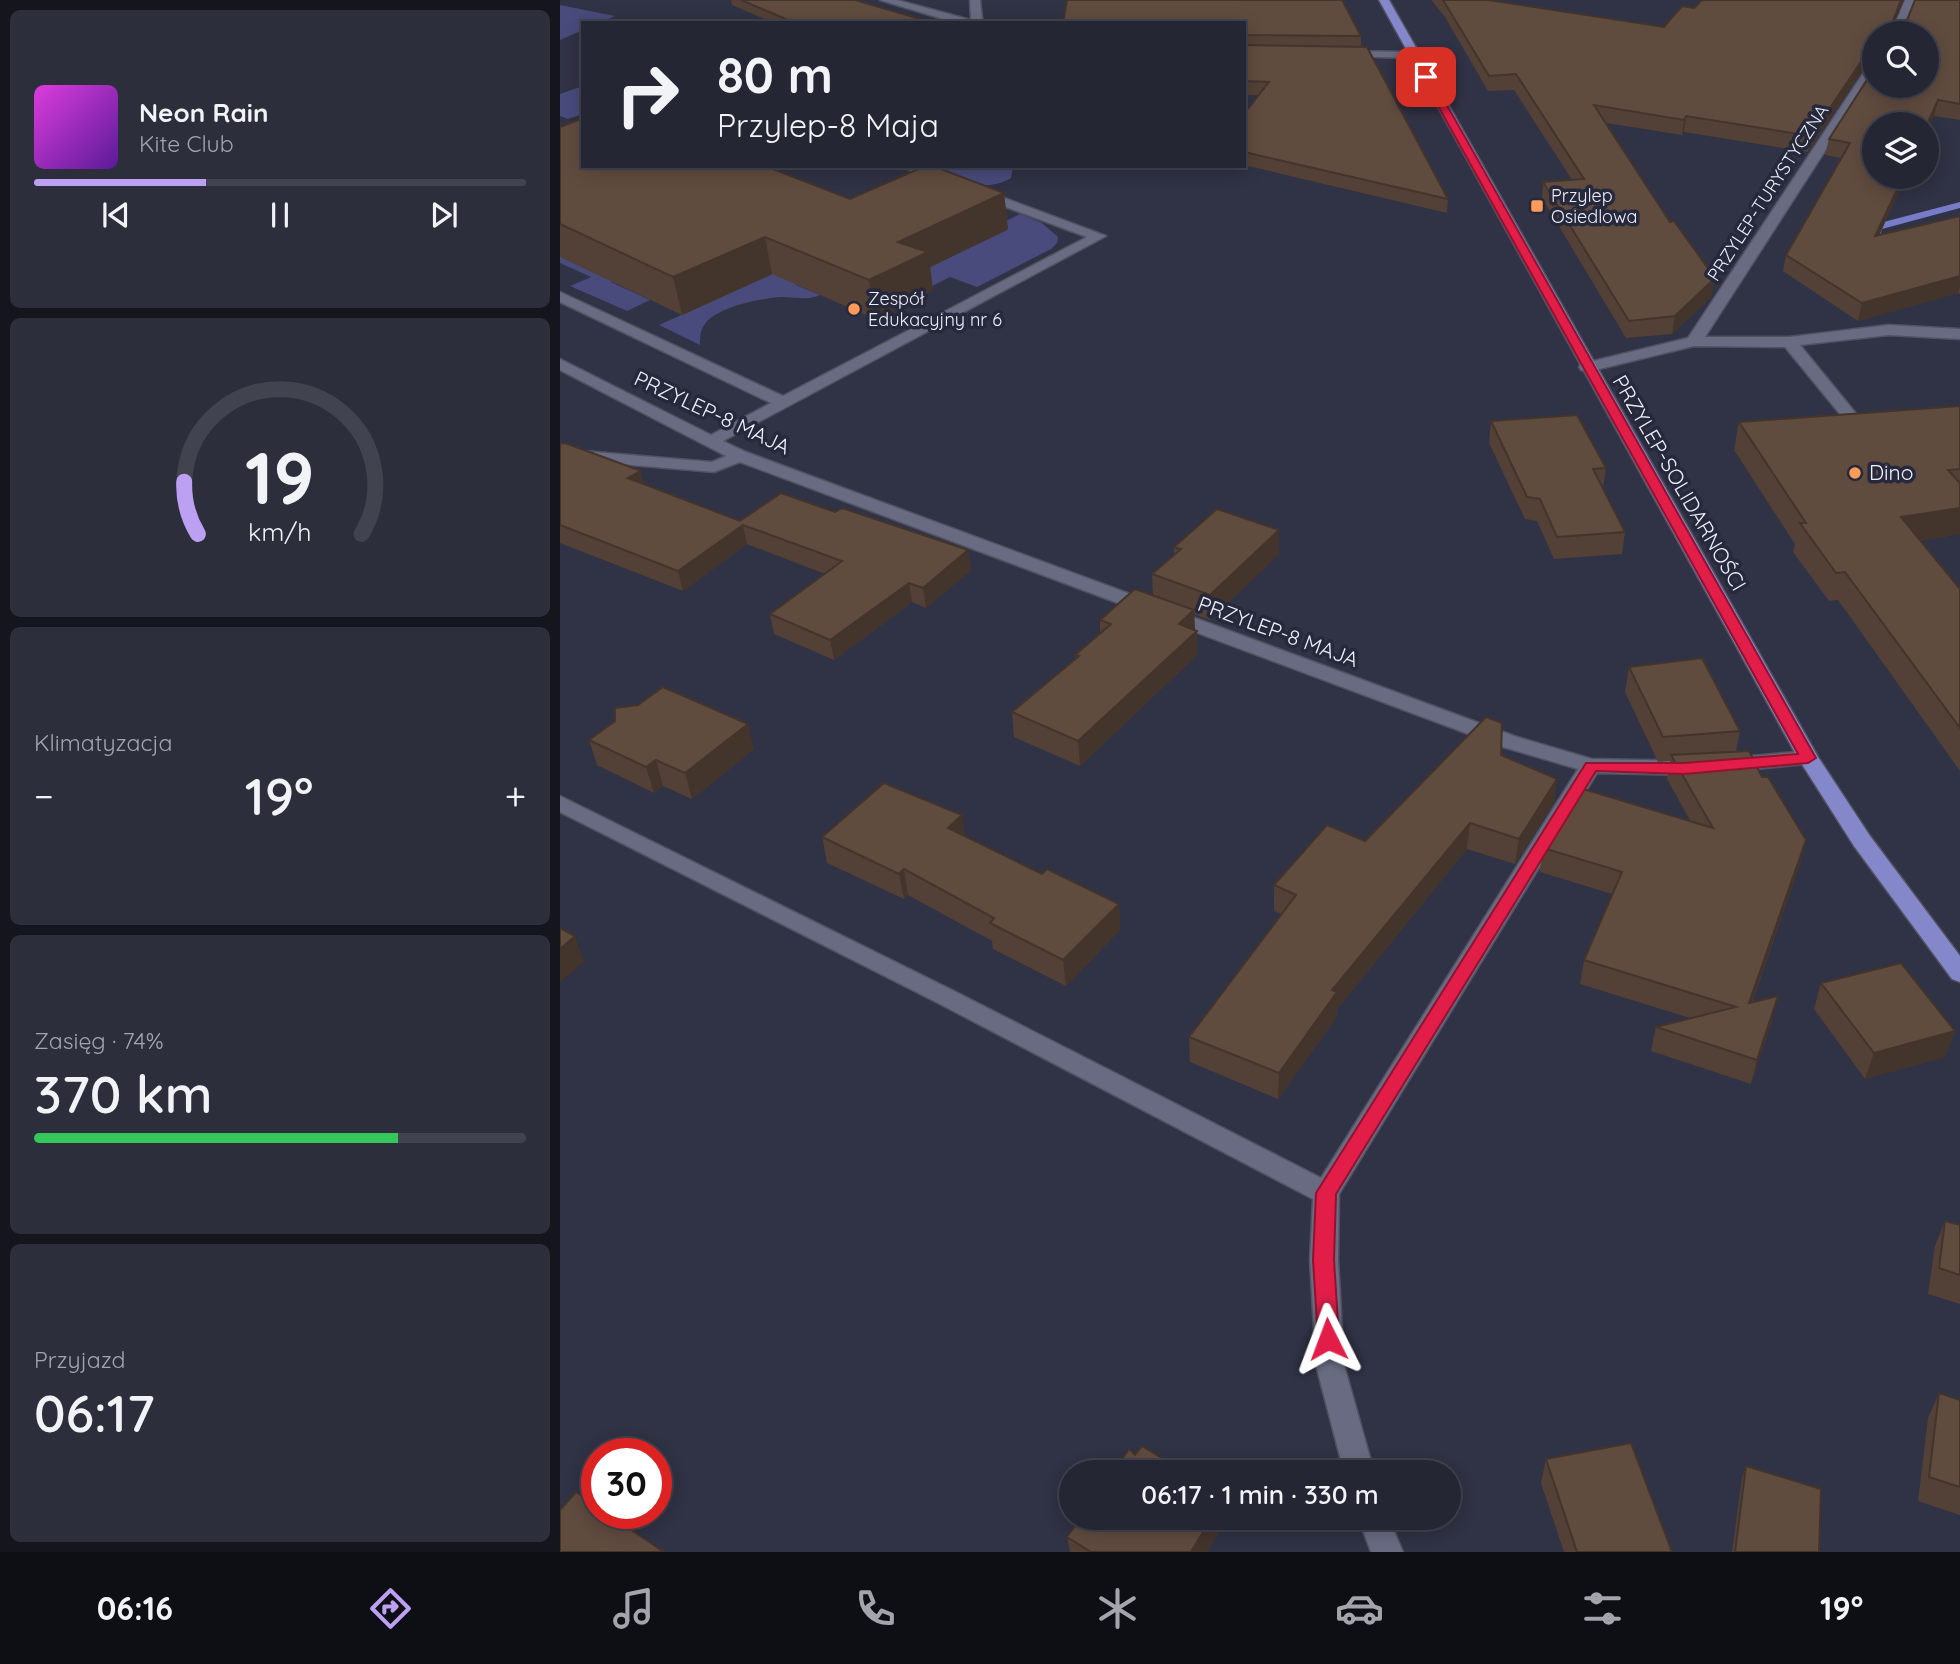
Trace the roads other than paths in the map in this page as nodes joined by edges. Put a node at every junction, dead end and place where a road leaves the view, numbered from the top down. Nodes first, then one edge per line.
1 (885, 0) edge
2 (975, 0) edge
3 (1384, 0) edge
4 (1910, 0) edge
5 (963, 21) edge
6 (978, 21) edge
7 (1901, 21) edge
8 (1335, 54) edge
9 (1414, 55) junction
10 (1862, 84) edge
11 (912, 168) edge
12 (560, 296) edge
13 (1960, 334) edge
14 (1694, 341) junction
15 (1789, 342) junction
16 (560, 365) edge
17 (1587, 367) junction
18 (784, 403) junction
19 (1850, 416) edge
20 (711, 441) junction
21 (560, 454) edge
22 (740, 456) junction
23 (1808, 758) junction
24 (1591, 766) junction
25 (560, 803) edge
26 (1960, 973) edge
27 (1326, 1193) junction
28 (1356, 1460) edge
29 (1378, 1530) edge
30 (1387, 1552) edge

1 - 5 street
2 - 6 street
3 - 9 main road, PRZYLEP-SOLIDARNOŚCI
4 - 7 street
8 - 9 street
9 - 17 main road, PRZYLEP-SOLIDARNOŚCI
10 - 14 street, PRZYLEP-TURYSTYCZNA
11 - 18 street
12 - 18 street
13 - 15 street
14 - 15 street
14 - 17 street
15 - 19 street
16 - 20 street, PRZYLEP-8 MAJA
17 - 23 main road, PRZYLEP-SOLIDARNOŚCI
18 - 20 street
20 - 22 street, PRZYLEP-8 MAJA
21 - 22 street
22 - 24 street, PRZYLEP-8 MAJA
23 - 24 street, PRZYLEP-8 MAJA
23 - 26 main road, PRZYLEP-SOLIDARNOŚCI
24 - 27 street
25 - 27 street
27 - 28 street
29 - 30 street

